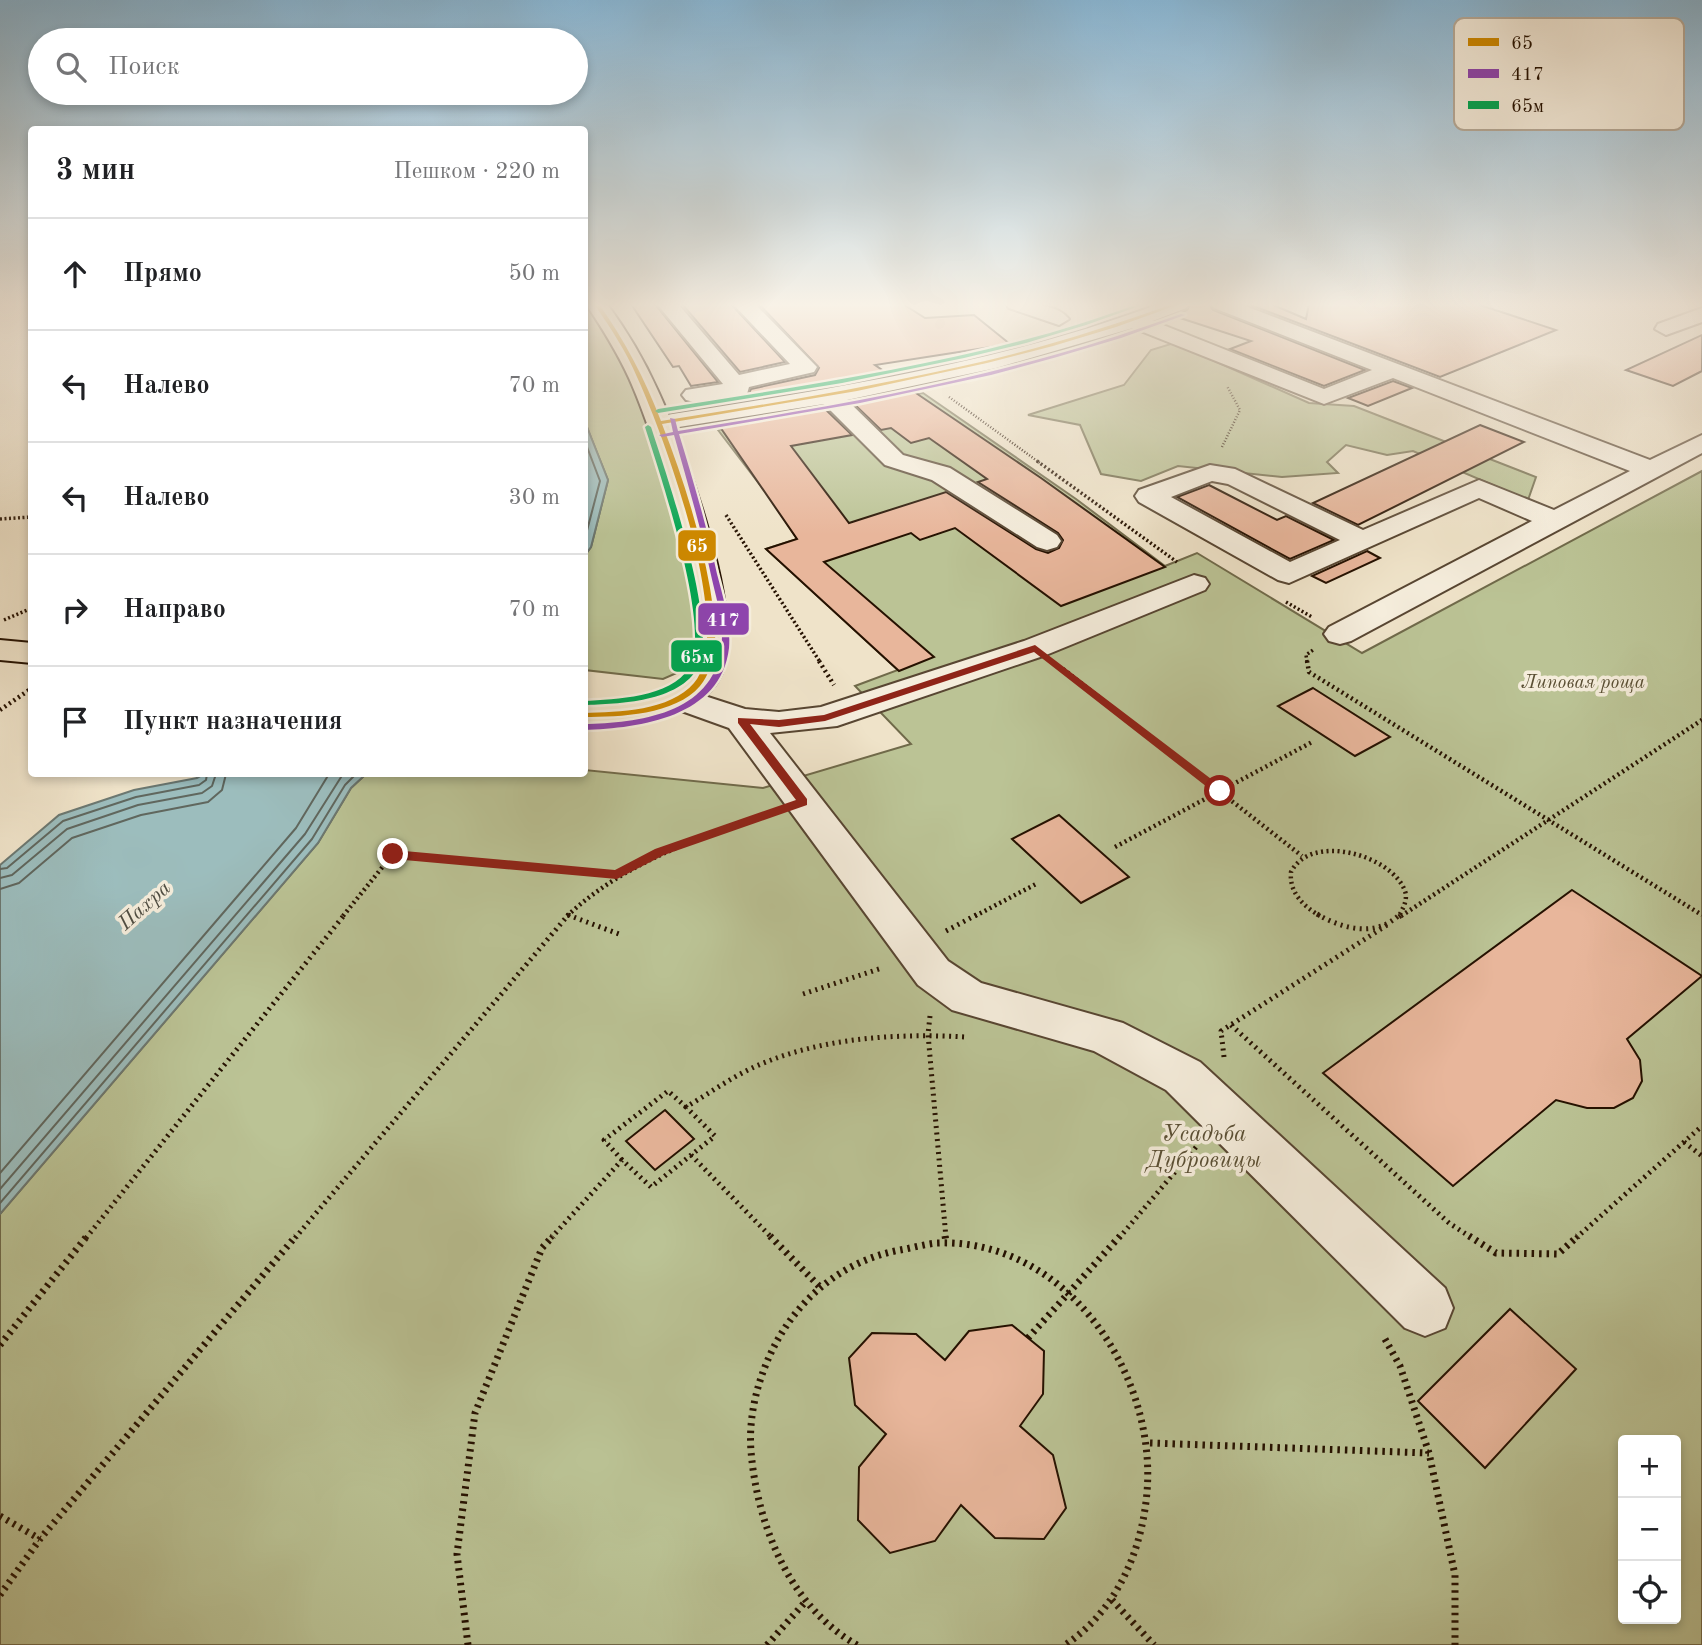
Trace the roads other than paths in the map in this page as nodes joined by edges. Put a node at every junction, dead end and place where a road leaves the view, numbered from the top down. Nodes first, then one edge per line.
1 (639, 381) edge
2 (744, 381) edge
3 (910, 381) edge
4 (1289, 381) edge
5 (1366, 381) edge
6 (1428, 381) edge
7 (734, 383) joint
8 (831, 397) junction
9 (655, 412) junction
10 (1702, 443) edge
11 (1652, 470) junction
12 (1555, 522) junction
13 (1047, 541) dead end
14 (1363, 541) junction
15 (1194, 584) road end
16 (1340, 634) road end
17 (0, 650) edge
18 (28, 653) edge
19 (677, 698) junction
20 (588, 715) edge
21 (741, 720) junction
22 (1425, 1308) dead end

1 - 9 main road
2 - 7 street
3 - 8 street
4 - 5 street
6 - 11 street
7 - 9 street
8 - 9 street
8 - 13 street
9 - 19 main road
10 - 11 street
11 - 12 street
12 - 14 street
12 - 16 street
14 - 14 street
15 - 21 street
17 - 18 main road
19 - 20 main road
19 - 21 street
21 - 22 street

